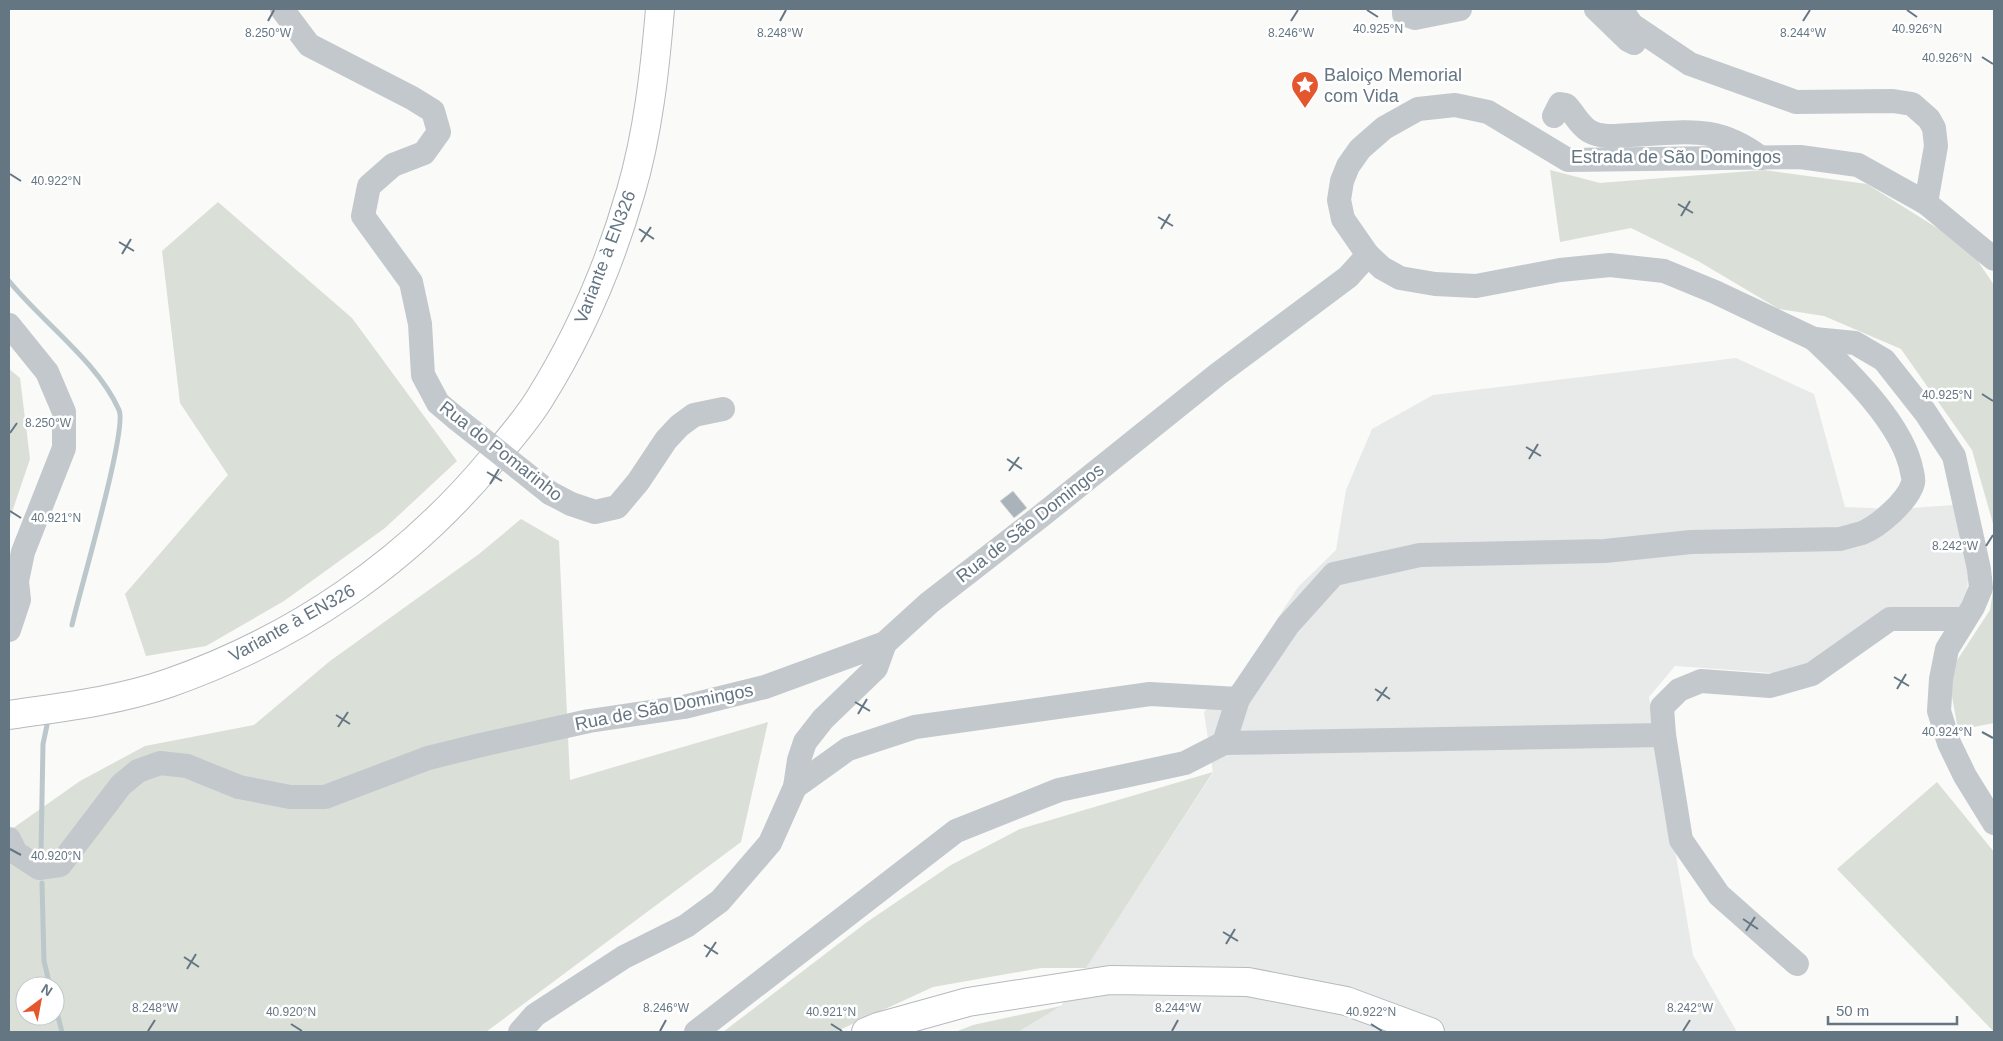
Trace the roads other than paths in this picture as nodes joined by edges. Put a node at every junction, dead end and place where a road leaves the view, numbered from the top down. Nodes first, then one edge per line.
1 (282, 9) edge
2 (660, 9) edge
3 (1404, 9) edge
4 (1460, 9) edge
5 (1596, 9) edge
6 (1620, 9) edge
7 (1661, 44) junction
8 (1554, 116) dead end
9 (1761, 158) junction
10 (1926, 203) junction
11 (1368, 255) junction
12 (1994, 259) edge
13 (9, 325) edge
14 (1814, 339) junction
15 (723, 409) dead end
16 (1966, 619) junction
17 (9, 630) edge
18 (885, 643) junction
19 (1238, 699) junction
20 (9, 715) edge
21 (1664, 735) junction
22 (1224, 743) junction
23 (795, 787) junction
24 (1994, 823) edge
25 (9, 839) edge
26 (1796, 964) dead end
27 (520, 1032) edge
28 (696, 1032) edge
29 (866, 1032) edge
30 (1430, 1032) edge

1 - 15 street, Rua do Pomarinho, bridge
2 - 20 main road, Variante à EN326
3 - 4 street
5 - 7 street
6 - 7 street
7 - 10 street
8 - 9 street
9 - 10 street, Estrada de São Domingos
9 - 11 street, Estrada de São Domingos
10 - 12 street, Estrada de São Domingos
11 - 14 street, Estrada de São Domingos
11 - 18 street, Rua de São Domingos
13 - 17 street
14 - 16 street, Estrada de São Domingos
14 - 19 street
16 - 21 street
16 - 24 street, Estrada de São Domingos
18 - 23 street
18 - 25 street, Rua de São Domingos
19 - 22 street
19 - 23 street
21 - 22 street
21 - 26 street
22 - 28 street
23 - 27 street
29 - 30 main road

